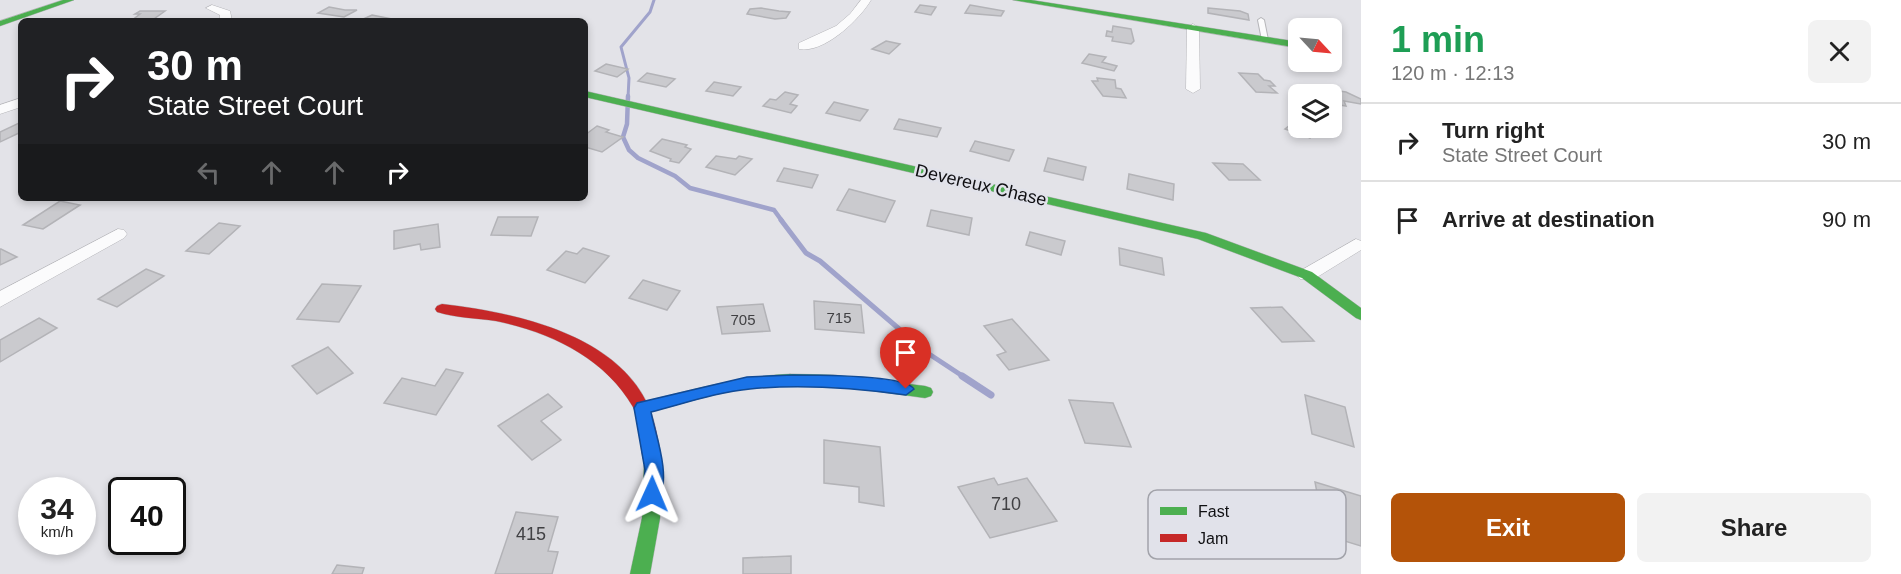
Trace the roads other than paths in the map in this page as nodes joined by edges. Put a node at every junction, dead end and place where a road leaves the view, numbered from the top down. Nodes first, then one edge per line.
1 (70, 0) edge
2 (867, 0) edge
3 (1017, 0) edge
4 (212, 8) dead end
5 (226, 18) edge
6 (1261, 20) dead end
7 (0, 24) edge
8 (1193, 28) junction
9 (1266, 40) junction
10 (1288, 43) edge
11 (804, 46) dead end
12 (1193, 89) dead end
13 (588, 95) edge
14 (18, 103) edge
15 (0, 111) edge
16 (118, 234) dead end
17 (1356, 245) dead end
18 (1307, 275) junction
19 (0, 300) edge
20 (442, 309) dead end
21 (1361, 315) edge
22 (925, 392) dead end
23 (642, 408) junction
24 (640, 574) edge

1 - 7 street
2 - 11 street
3 - 8 street
4 - 5 street
6 - 9 lane
8 - 9 street
8 - 12 street
9 - 10 street
13 - 18 street, Devereux Chase
14 - 15 street
16 - 19 street
17 - 18 street
18 - 21 street, Devereux Chase
20 - 23 street
22 - 23 street
23 - 24 street

